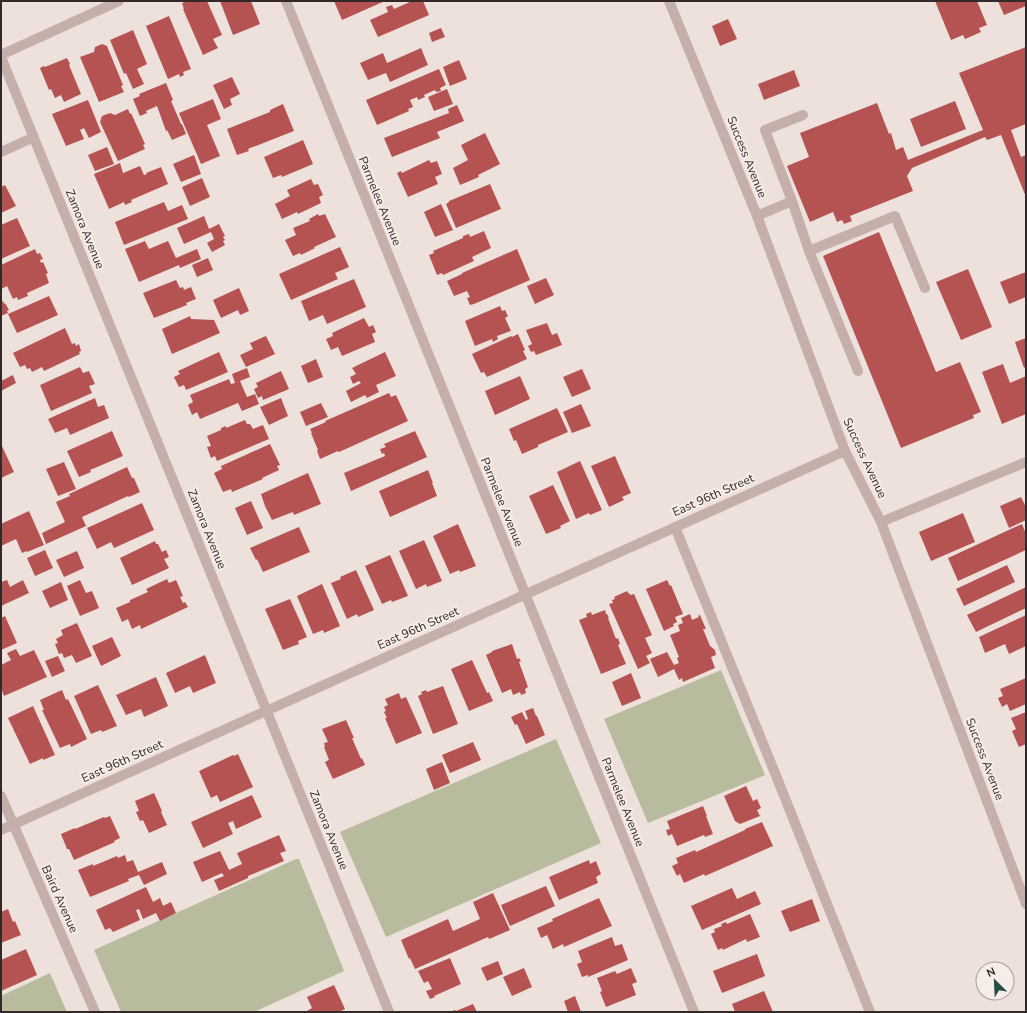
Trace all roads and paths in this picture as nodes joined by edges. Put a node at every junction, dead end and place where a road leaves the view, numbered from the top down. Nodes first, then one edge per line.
1 (119, 1) edge
2 (286, 1) edge
3 (669, 1) edge
4 (1, 56) edge
5 (802, 115) dead end
6 (34, 138) junction
7 (1, 152) edge
8 (792, 201) junction
9 (757, 216) junction
10 (809, 251) junction
11 (925, 288) dead end
12 (858, 371) dead end
13 (845, 451) junction
14 (1026, 462) edge
15 (881, 522) junction
16 (675, 527) junction
17 (525, 594) junction
18 (266, 711) junction
19 (1, 796) edge
20 (13, 824) junction
21 (1, 830) edge
22 (1026, 904) edge
23 (95, 1012) edge
24 (389, 1012) edge
25 (694, 1012) edge
26 (870, 1012) edge

1 - 4 street
2 - 17 street, Parmelee Avenue
3 - 9 street, Success Avenue
4 - 6 street, Zamora Avenue
5 - 8 street
6 - 7 street
6 - 18 street, Zamora Avenue
8 - 9 street
8 - 10 street
9 - 13 street, Success Avenue
10 - 11 street
10 - 12 street
13 - 15 street, Success Avenue
13 - 16 street, East 96th Street
14 - 15 street
15 - 22 street, Success Avenue
16 - 17 street, East 96th Street
16 - 26 street
17 - 18 street, East 96th Street
17 - 25 street, Parmelee Avenue
18 - 20 street, East 96th Street
18 - 24 street, Zamora Avenue
19 - 20 street, Baird Avenue
20 - 21 street, East 96th Street
20 - 23 street, Baird Avenue

